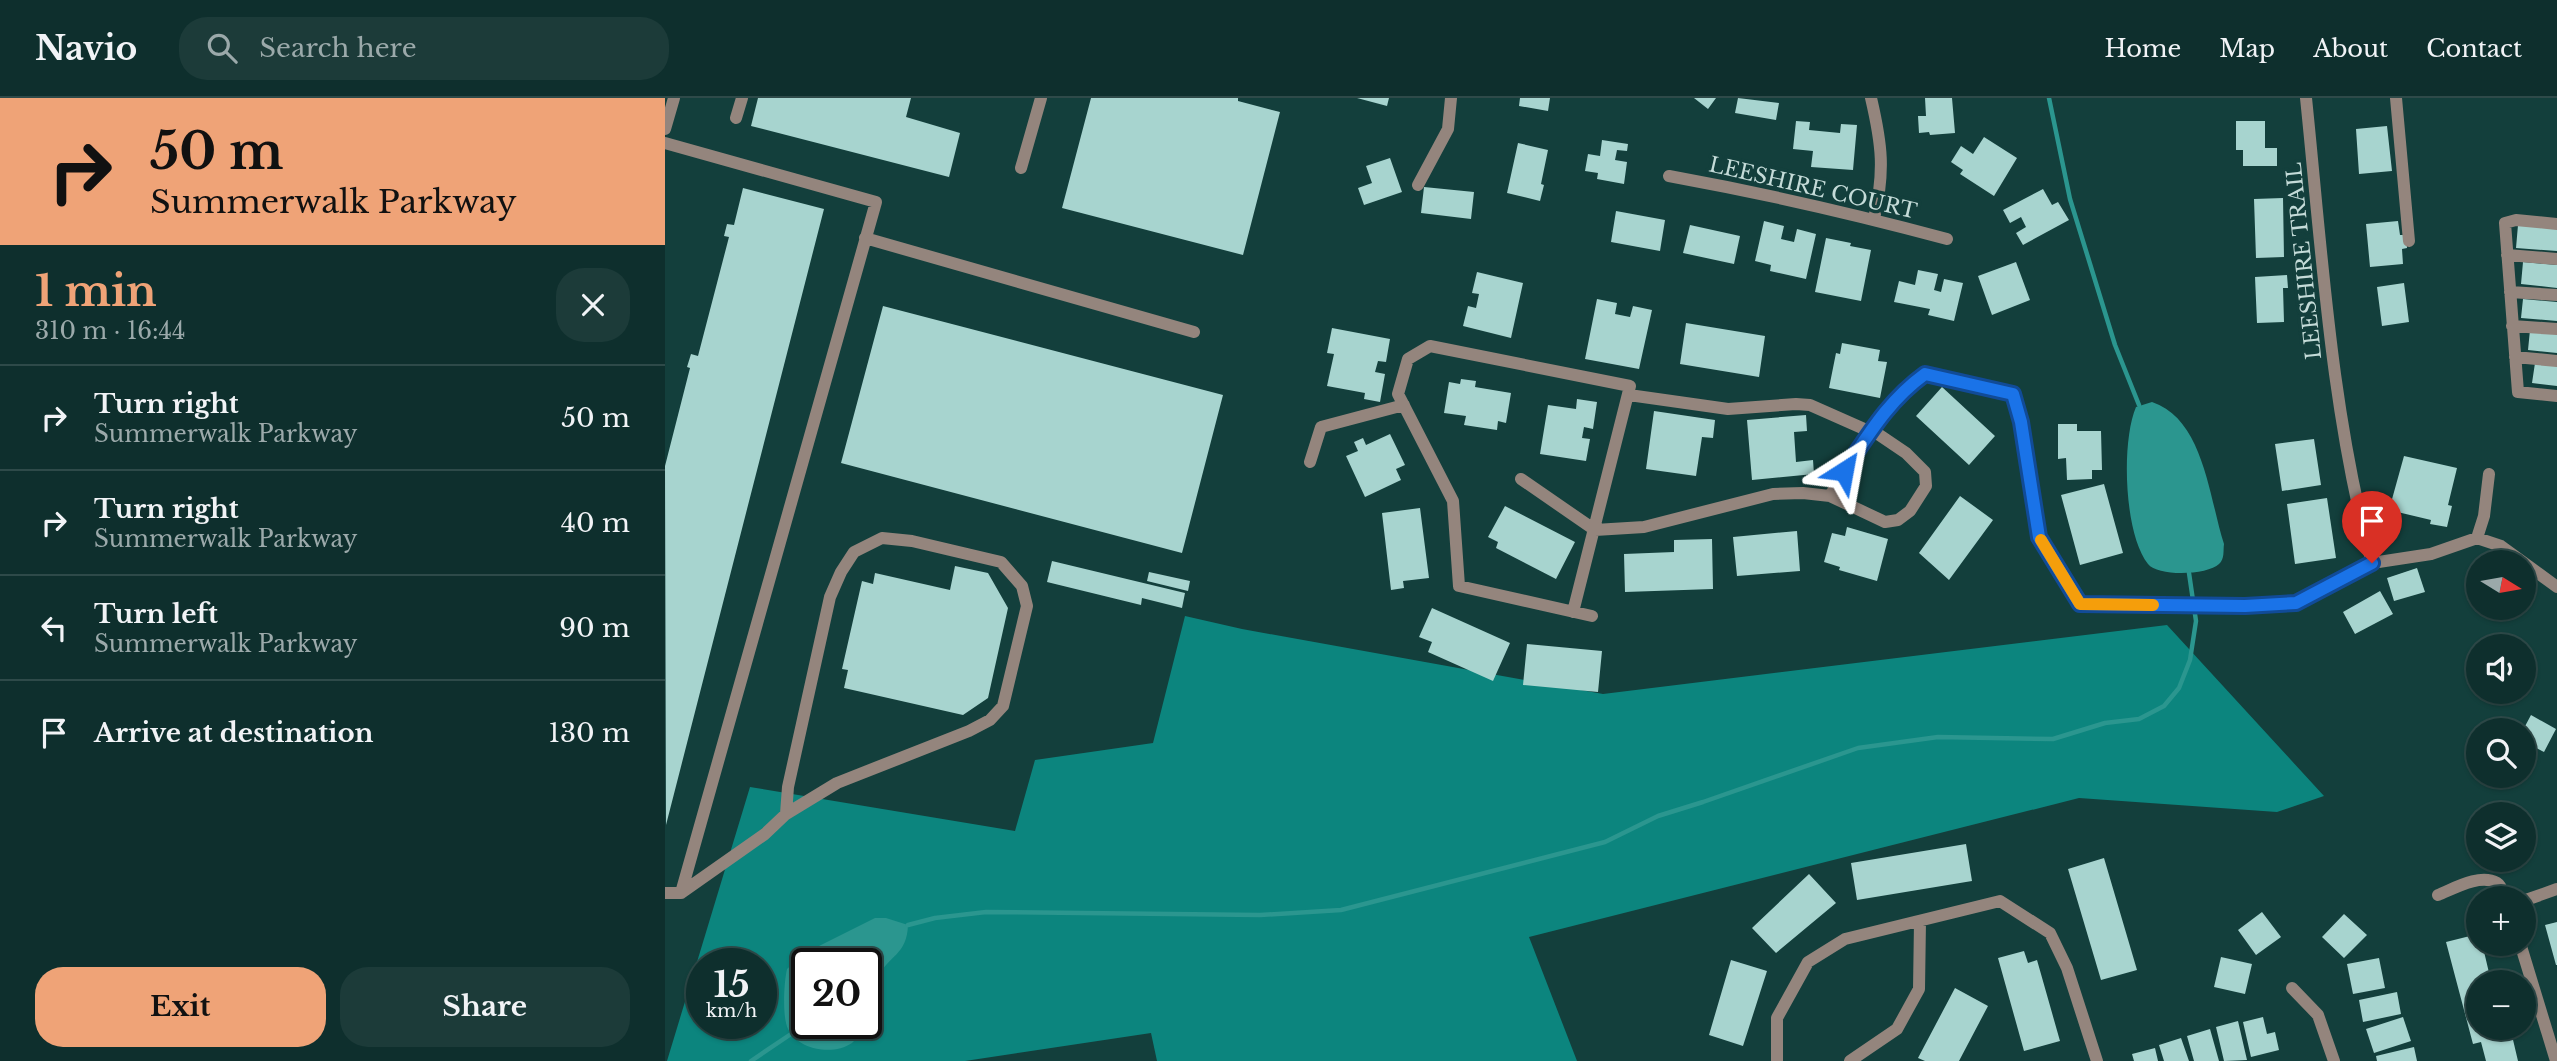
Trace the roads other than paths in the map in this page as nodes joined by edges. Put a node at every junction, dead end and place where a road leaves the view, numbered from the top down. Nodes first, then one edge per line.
1 (674, 98) edge
2 (742, 98) edge
3 (1041, 98) edge
4 (1451, 98) edge
5 (1871, 98) edge
6 (2306, 98) edge
7 (2396, 98) edge
8 (667, 115) edge
9 (737, 118) dead end
10 (665, 129) edge
11 (665, 143) edge
12 (1021, 168) dead end
13 (1669, 176) dead end
14 (1418, 185) dead end
15 (1874, 219) junction
16 (2557, 224) edge
17 (865, 238) junction
18 (1947, 239) dead end
19 (2409, 241) dead end
20 (2507, 255) junction
21 (2557, 259) edge
22 (2510, 292) junction
23 (2557, 295) edge
24 (2512, 326) junction
25 (2557, 330) edge
26 (1194, 332) dead end
27 (2515, 357) junction
28 (2557, 361) edge
29 (1629, 391) junction
30 (2557, 396) edge
31 (1404, 405) junction
32 (1871, 431) junction
33 (1310, 462) dead end
34 (2490, 474) dead end
35 (1521, 479) dead end
36 (1830, 496) junction
37 (1595, 530) junction
38 (2477, 538) junction
39 (2506, 550) edge
40 (2372, 563) junction
41 (2536, 572) edge
42 (2557, 587) edge
43 (1573, 612) junction
44 (1592, 617) dead end
45 (786, 814) junction
46 (2496, 886) edge
47 (2557, 889) edge
48 (665, 893) edge
49 (681, 893) junction
50 (2438, 895) dead end
51 (2536, 896) edge
52 (1920, 921) junction
53 (2524, 956) edge
54 (2293, 988) dead end
55 (2097, 1060) edge
56 (1777, 1061) edge
57 (1850, 1061) edge
58 (2334, 1061) edge
59 (2556, 1061) edge

1 - 8 street
2 - 9 street
3 - 12 street
4 - 14 street
5 - 15 street
6 - 40 street, LEESHIRE TRAIL
7 - 19 street
8 - 10 street
11 - 17 street
13 - 15 street, LEESHIRE COURT
15 - 18 street, LEESHIRE COURT
16 - 20 street
17 - 26 street
17 - 49 street
20 - 21 street
20 - 22 street
22 - 23 street
22 - 24 street
24 - 25 street
24 - 27 street
27 - 28 street
27 - 30 street
29 - 31 street
29 - 32 street
29 - 37 street
31 - 33 street
31 - 43 street
32 - 36 street
32 - 36 street
32 - 40 street
34 - 38 street
35 - 37 street
36 - 37 street
37 - 43 street
38 - 39 street
38 - 40 street
41 - 42 street
43 - 44 street
45 - 45 street
45 - 49 street
46 - 50 street
47 - 51 street
48 - 49 street
52 - 55 street
52 - 56 street
52 - 57 street
53 - 59 street
54 - 58 street

